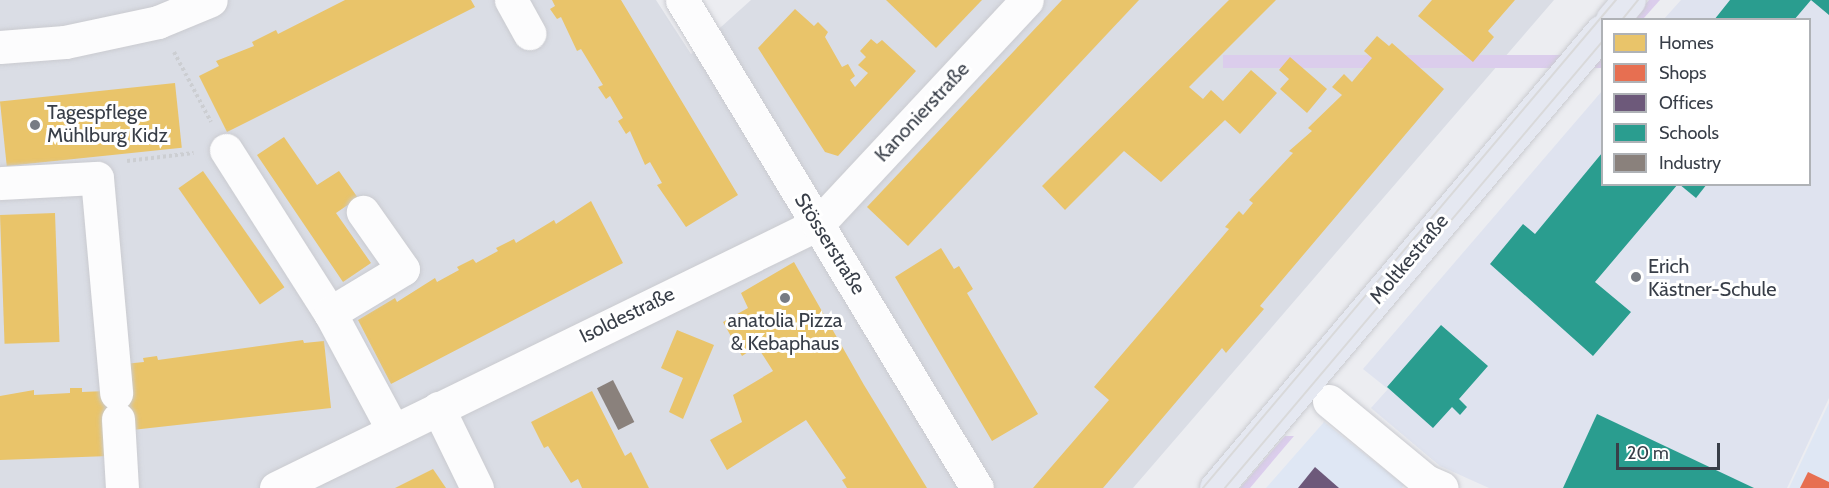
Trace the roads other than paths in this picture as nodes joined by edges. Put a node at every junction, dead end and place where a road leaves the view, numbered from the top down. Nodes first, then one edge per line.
1 (211, 0) edge
2 (511, 0) edge
3 (682, 0) edge
4 (1027, 0) edge
5 (1629, 0) edge
6 (1614, 18) edge
7 (1601, 32) edge
8 (529, 33) dead end
9 (0, 47) edge
10 (226, 150) road end
11 (0, 183) edge
12 (363, 212) dead end
13 (818, 224) junction
14 (330, 313) junction
15 (1329, 401) dead end
16 (438, 408) junction
17 (393, 430) junction
18 (1430, 486) edge
19 (122, 488) edge
20 (276, 488) edge
21 (477, 488) edge
22 (977, 488) edge
23 (1216, 488) edge

1 - 9 street
2 - 8 street
3 - 13 street, Stösserstraße
4 - 13 street, Kanonierstraße
5 - 6 main road
7 - 23 main road, Moltkestraße
10 - 14 street
11 - 19 street
12 - 14 street
13 - 16 street, Isoldestraße
13 - 22 street, Stösserstraße
14 - 17 street
15 - 18 street
16 - 17 street, Isoldestraße
16 - 21 street
17 - 20 street, Isoldestraße

